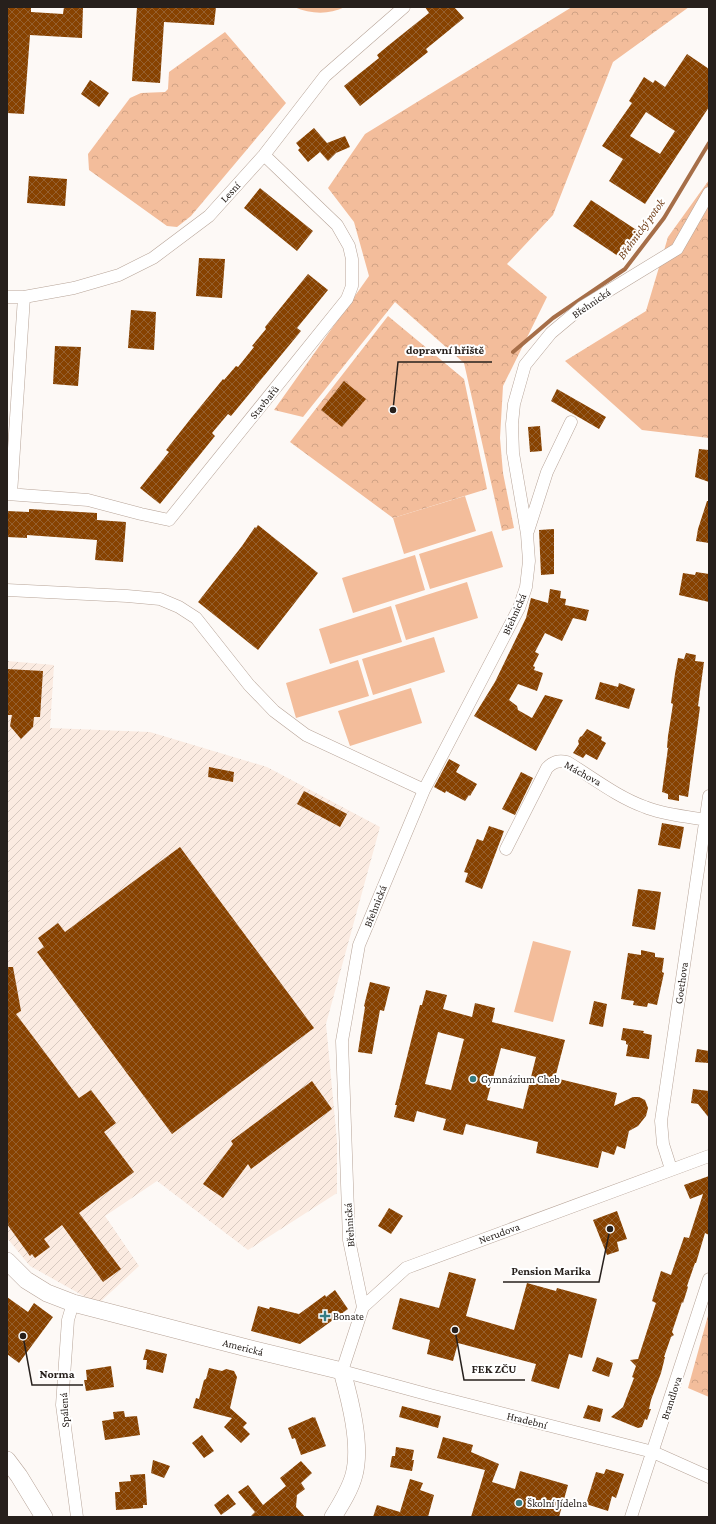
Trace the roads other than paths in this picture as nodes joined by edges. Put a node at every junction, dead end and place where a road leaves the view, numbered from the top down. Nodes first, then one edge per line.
1 (404, 7) edge
2 (264, 155) junction
3 (709, 193) edge
4 (7, 297) edge
5 (24, 297) junction
6 (570, 422) dead end
7 (9, 494) edge
8 (527, 534) junction
9 (7, 590) edge
10 (424, 790) junction
11 (709, 796) edge
12 (706, 820) junction
13 (506, 849) dead end
14 (709, 1156) edge
15 (670, 1169) junction
16 (7, 1261) edge
17 (709, 1279) edge
18 (73, 1303) junction
19 (363, 1307) junction
20 (342, 1371) junction
21 (653, 1452) junction
22 (7, 1460) edge
23 (709, 1477) edge
24 (44, 1516) edge
25 (77, 1517) edge
26 (333, 1517) edge
27 (631, 1517) edge

1 - 2 street, Lesní
2 - 5 street, Lesní
2 - 7 street, Stavbařů
3 - 8 street, Břehnická
4 - 5 street, Lesní
5 - 7 street, Stavbařů
6 - 8 street, Břehnická
8 - 10 street, Břehnická
9 - 10 street
10 - 19 street, Břehnická
11 - 12 street, Goethova
12 - 13 street, Máchova
12 - 15 street, Goethova
14 - 15 street, Nerudova
15 - 19 street, Nerudova
16 - 18 street, Americká
17 - 21 street, Brandlova
18 - 20 street, Americká
18 - 25 street, Spálená
19 - 20 street, Nerudova
20 - 21 street, Hradební
20 - 26 street
21 - 23 street, Hradební
21 - 27 street, Brandlova
22 - 24 street

